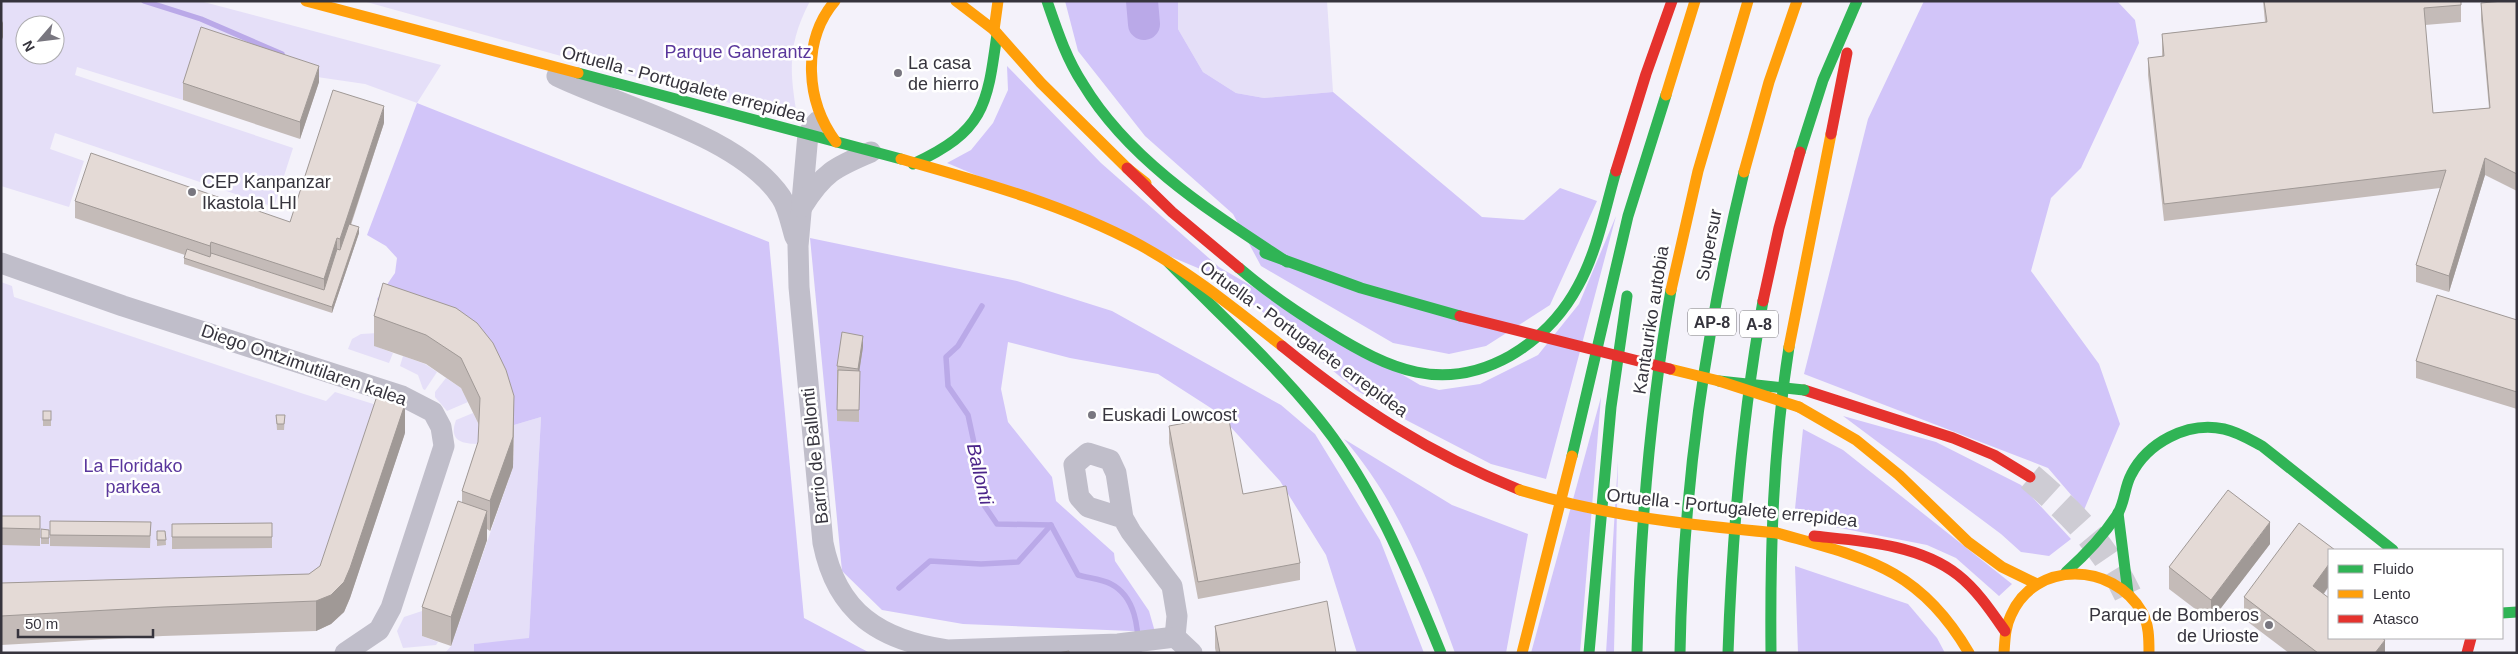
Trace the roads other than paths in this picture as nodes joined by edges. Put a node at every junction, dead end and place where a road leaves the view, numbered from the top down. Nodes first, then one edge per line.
1 (306, 1) edge
2 (956, 1) edge
3 (998, 1) edge
4 (1047, 1) edge
5 (1672, 1) edge
6 (1695, 1) edge
7 (1748, 1) edge
8 (1797, 1) edge
9 (833, 2) edge
10 (1856, 4) edge
11 (996, 32) junction
12 (515, 58) junction
13 (1660, 115) junction
14 (814, 126) junction
15 (836, 142) junction
16 (871, 152) junction
17 (913, 164) junction
18 (1127, 168) junction
19 (801, 209) junction
20 (1200, 219) dead end
21 (1640, 220) dead end
22 (1221, 232) dead end
23 (798, 246) junction
24 (1168, 262) junction
25 (1287, 262) junction
26 (1, 263) edge
27 (1629, 288) dead end
28 (1719, 382) junction
29 (2030, 477) tunnel mouth
30 (2118, 513) junction
31 (1123, 518) dead end
32 (1792, 536) junction
33 (2392, 549) edge
34 (2066, 572) junction
35 (2037, 584) junction
36 (2128, 593) junction
37 (2005, 631) junction
38 (1175, 637) junction
39 (2463, 639) edge
40 (2472, 639) edge
41 (1113, 648) edge
42 (1072, 649) edge
43 (930, 650) edge
44 (2467, 652) edge
45 (345, 653) edge
46 (1192, 653) edge
47 (1441, 653) edge
48 (1522, 653) edge
49 (1590, 653) edge
50 (1637, 653) edge
51 (1680, 653) edge
52 (1728, 653) edge
53 (1771, 653) edge
54 (1969, 653) edge
55 (2004, 653) edge
56 (2149, 653) edge

1 - 12 main road, Ortuella - Portugalete errepidea
2 - 11 main road
3 - 11 main road
4 - 25 main road
5 - 18 main road
6 - 13 main road
7 - 50 main road, Kantauriko autobia
8 - 51 main road, Supersur / AP-8
9 - 14 main road
10 - 52 main road, A-8
10 - 53 main road
11 - 17 main road
11 - 18 main road
12 - 14 main road, Ortuella - Portugalete errepidea
12 - 23 street
13 - 21 main road
13 - 48 main road
14 - 15 main road, Ortuella - Portugalete errepidea
14 - 15 main road
14 - 19 street, Barrio de Ballonti
15 - 16 main road, Ortuella - Portugalete errepidea
16 - 17 main road, Ortuella - Portugalete errepidea
16 - 19 street
17 - 24 main road, Ortuella - Portugalete errepidea
18 - 20 main road
19 - 23 street, Barrio de Ballonti
22 - 25 main road
23 - 43 street, Barrio de Ballonti
24 - 32 main road, Ortuella - Portugalete errepidea, bridge
24 - 47 main road
25 - 28 main road, bridge
26 - 45 street, Diego Ontzimutilaren kalea
27 - 49 main road
28 - 29 main road, bridge
28 - 35 main road, bridge
30 - 33 main road
30 - 34 main road
30 - 36 main road
31 - 38 street
32 - 37 main road, Ortuella - Portugalete errepidea
32 - 54 main road
34 - 35 main road
34 - 36 main road
35 - 37 main road
36 - 56 main road
37 - 55 main road
38 - 41 street, Barrio de Ballonti
38 - 46 street
39 - 44 main road
40 - 44 main road
41 - 42 street, Barrio de Ballonti
42 - 43 street, Barrio de Ballonti

